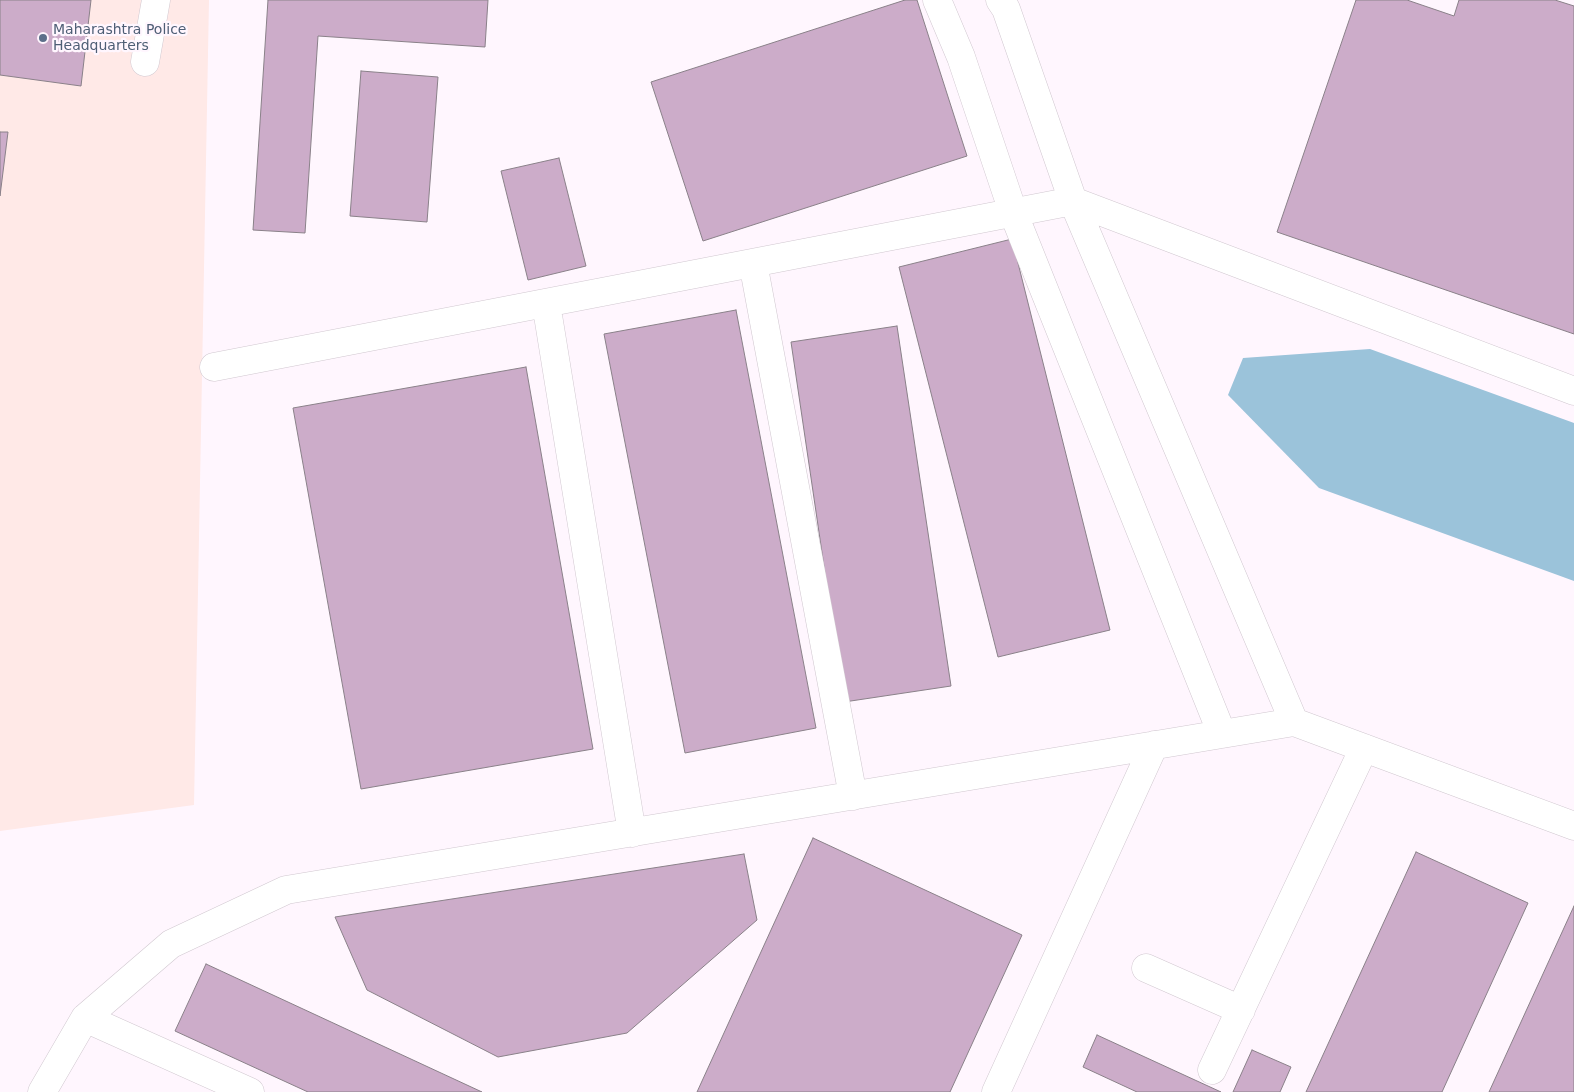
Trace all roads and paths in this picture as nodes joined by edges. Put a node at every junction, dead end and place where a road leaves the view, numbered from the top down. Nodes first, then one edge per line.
1 (156, 0) edge
2 (937, 0) edge
3 (1000, 0) edge
4 (146, 62) dead end
5 (1073, 200) junction
6 (1013, 212) junction
7 (753, 262) junction
8 (546, 303) junction
9 (214, 367) dead end
10 (1574, 391) edge
11 (1294, 722) junction
12 (1222, 734) junction
13 (1154, 746) junction
14 (1364, 748) junction
15 (853, 796) junction
16 (1574, 826) edge
17 (632, 833) junction
18 (1146, 968) dead end
19 (1241, 1010) junction
20 (85, 1018) junction
21 (1212, 1070) dead end
22 (42, 1092) edge
23 (250, 1092) edge
24 (996, 1092) edge

1 - 4 lane
2 - 6 lane
3 - 5 lane
5 - 6 lane
5 - 10 lane
5 - 11 lane
6 - 7 lane
6 - 12 lane
7 - 8 lane
7 - 15 lane
8 - 9 lane
8 - 17 lane
11 - 12 lane
11 - 14 lane
12 - 13 lane
13 - 15 lane
13 - 24 lane
14 - 16 lane
14 - 19 lane
15 - 17 lane
17 - 20 lane
18 - 19 lane
19 - 21 lane
20 - 22 lane
20 - 23 lane

